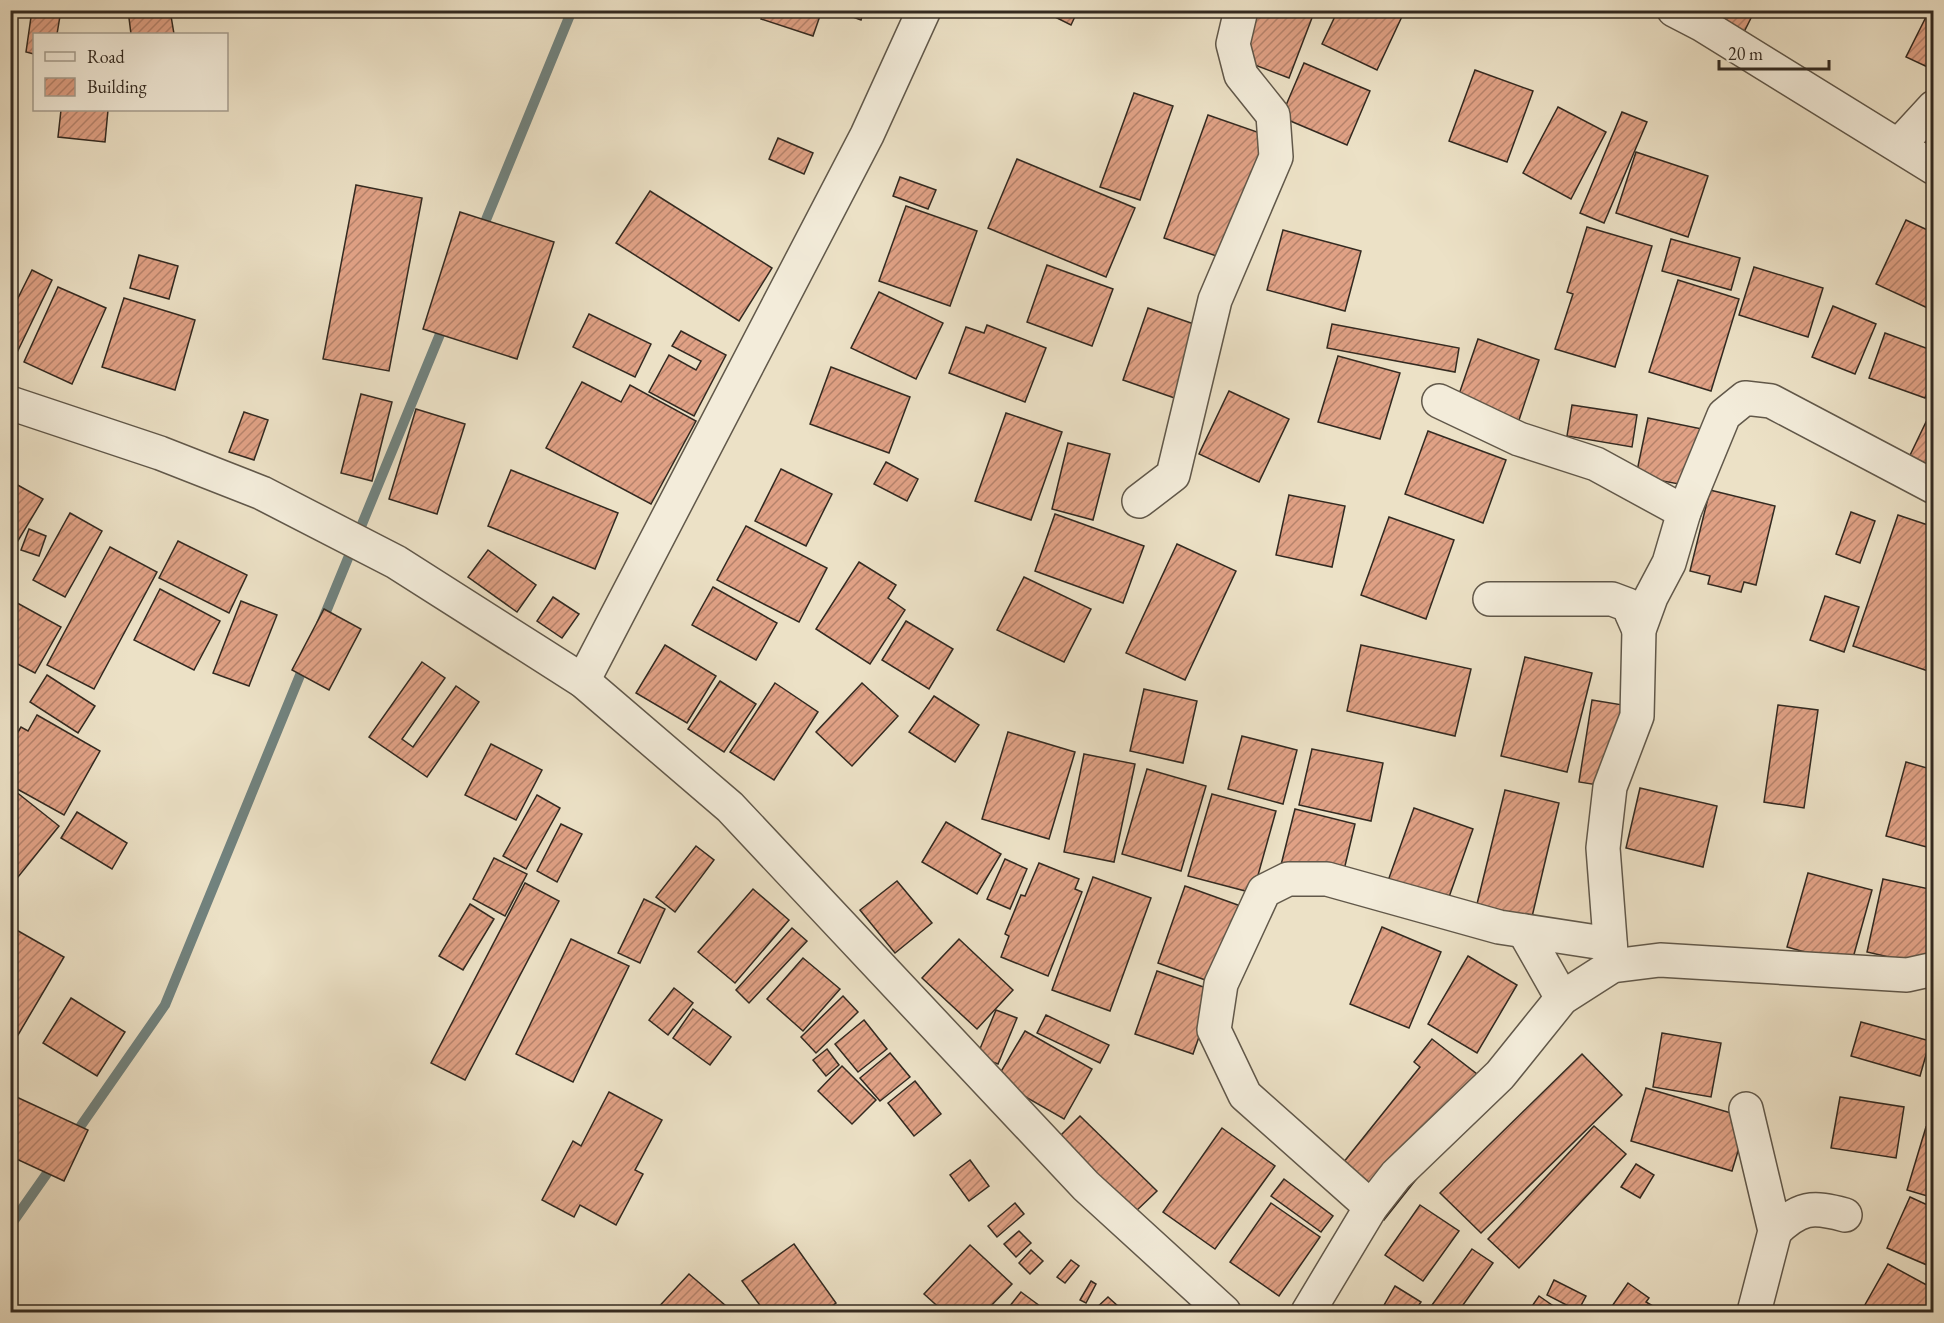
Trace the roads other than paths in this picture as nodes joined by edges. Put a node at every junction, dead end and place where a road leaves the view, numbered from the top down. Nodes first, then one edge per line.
1 (924, 10) edge
2 (1241, 10) edge
3 (1674, 10) edge
4 (1934, 106) edge
5 (1899, 145) junction
6 (1934, 168) edge
7 (1439, 401) dead end
8 (10, 403) edge
9 (1934, 487) edge
10 (1139, 501) dead end
11 (1684, 512) junction
12 (1490, 599) dead end
13 (1639, 630) junction
14 (583, 681) junction
15 (1524, 931) junction
16 (1611, 955) junction
17 (1934, 969) edge
18 (1562, 998) junction
19 (1746, 1109) dead end
20 (1371, 1207) junction
21 (1845, 1215) dead end
22 (1774, 1231) junction
23 (1224, 1312) edge
24 (1308, 1312) edge
25 (1754, 1312) edge

1 - 14 street
2 - 10 street
3 - 5 street
4 - 5 street
5 - 6 street
7 - 11 street
8 - 14 street
9 - 11 street
11 - 13 street
12 - 13 street
13 - 16 street
14 - 23 street
15 - 16 street
15 - 18 street
15 - 20 street
16 - 17 street
16 - 18 street
18 - 20 street
19 - 22 street
20 - 24 street
21 - 22 street
22 - 25 street

